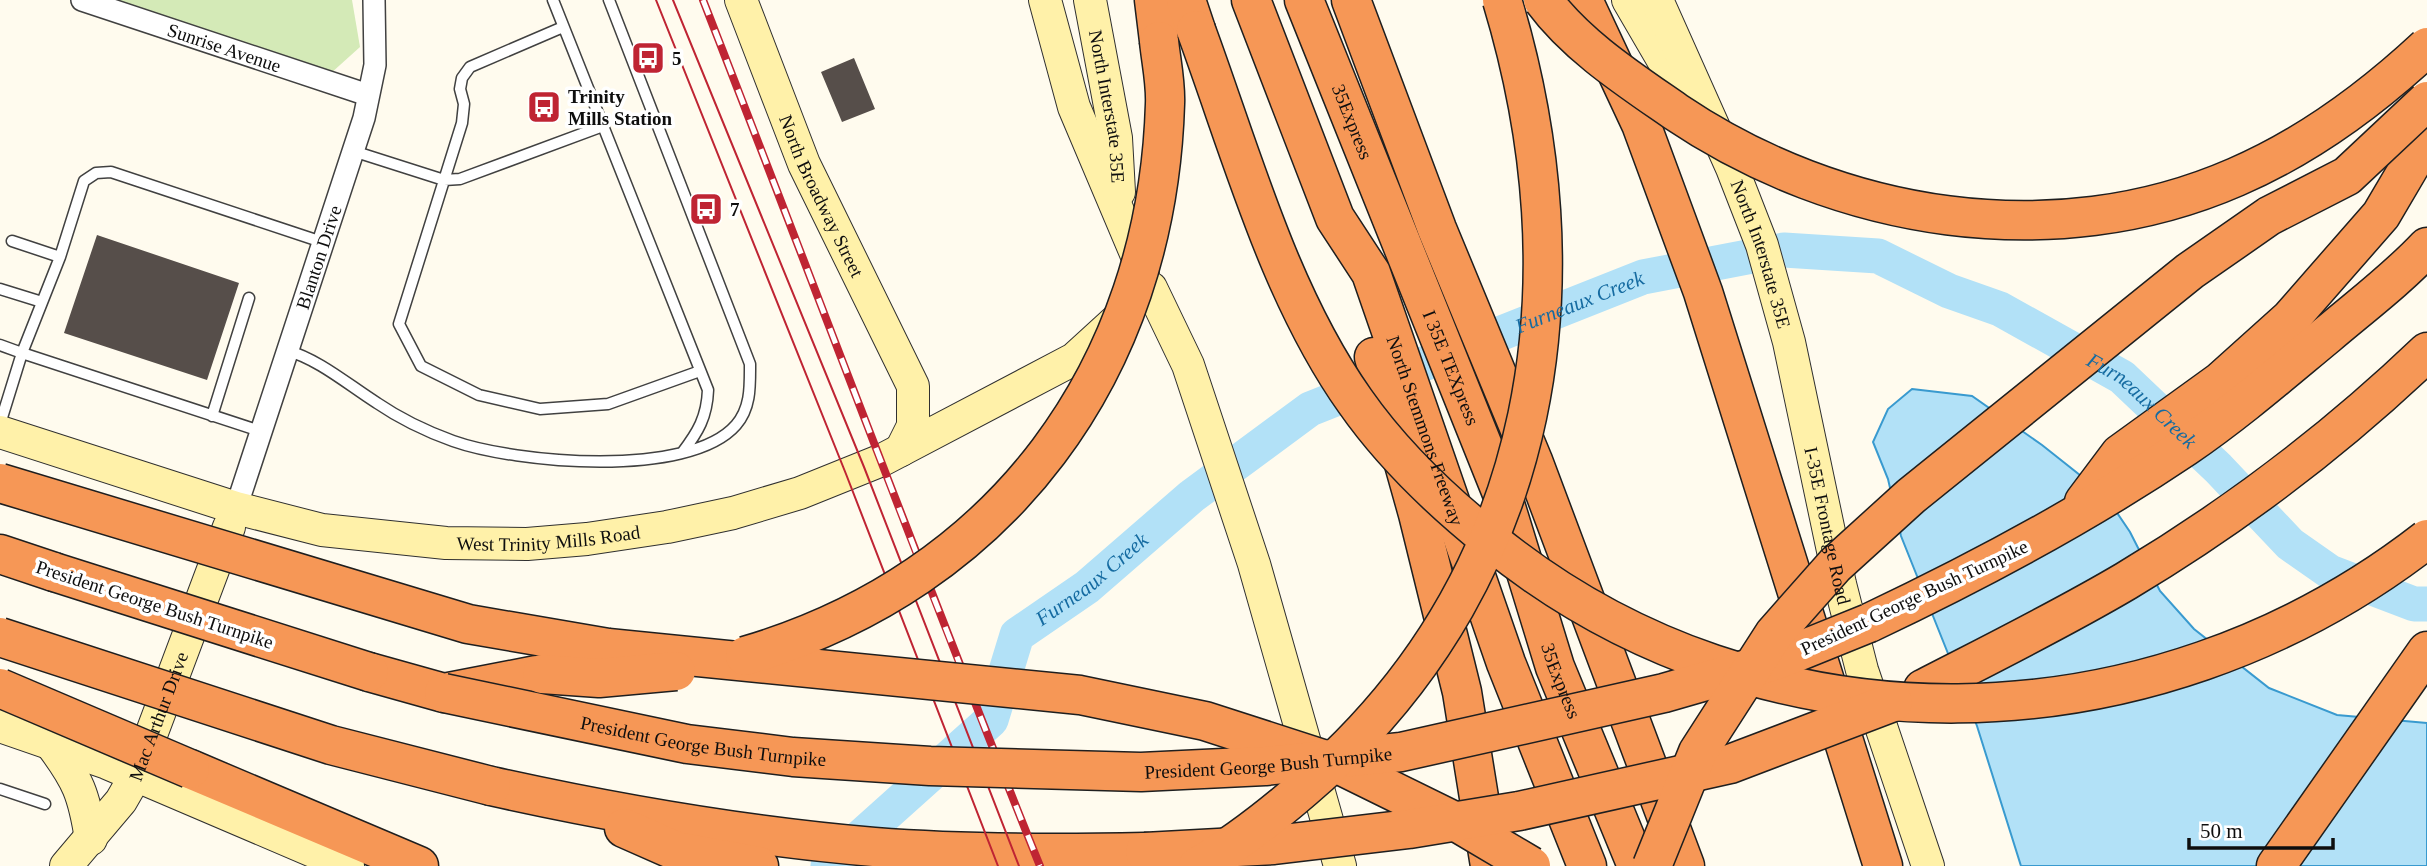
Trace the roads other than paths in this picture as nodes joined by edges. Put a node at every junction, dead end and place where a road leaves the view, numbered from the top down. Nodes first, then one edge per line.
1 (82, 0) edge
2 (374, 0) edge
3 (553, 0) edge
4 (608, 0) edge
5 (741, 0) edge
6 (1045, 0) edge
7 (1090, 0) edge
8 (1154, 0) edge
9 (1186, 0) edge
10 (1251, 0) edge
11 (1304, 0) edge
12 (1350, 0) edge
13 (1502, 0) edge
14 (1543, 0) edge
15 (1583, 0) edge
16 (1628, 0) edge
17 (1657, 0) edge
18 (564, 27) junction
19 (2427, 47) edge
20 (369, 95) junction
21 (2427, 102) edge
22 (603, 126) junction
23 (2427, 137) edge
24 (353, 151) junction
25 (1732, 168) junction
26 (444, 180) junction
27 (1120, 215) junction
28 (1420, 236) junction
29 (12, 241) dead end
30 (322, 242) junction
31 (2427, 247) edge
32 (60, 257) junction
33 (1362, 278) junction
34 (1151, 288) junction
35 (0, 289) edge
36 (249, 298) dead end
37 (42, 302) junction
38 (1789, 342) joint
39 (0, 345) edge
40 (286, 350) junction
41 (2427, 352) edge
42 (22, 354) junction
43 (700, 371) junction
44 (913, 386) junction
45 (977, 412) junction
46 (212, 416) junction
47 (0, 424) edge
48 (260, 431) junction
49 (0, 432) edge
50 (901, 450) junction
51 (682, 453) junction
52 (0, 483) edge
53 (1501, 491) joint
54 (236, 508) junction
55 (2070, 521) junction
56 (2427, 540) edge
57 (0, 554) edge
58 (0, 637) edge
59 (2427, 650) edge
60 (0, 688) edge
61 (444, 693) junction
62 (0, 726) edge
63 (51, 744) junction
64 (136, 775) junction
65 (0, 789) edge
66 (569, 803) junction
67 (45, 804) dead end
68 (91, 839) junction
69 (66, 866) edge
70 (348, 866) edge
71 (419, 866) edge
72 (759, 866) edge
73 (1198, 866) edge
74 (1340, 866) edge
75 (1490, 866) edge
76 (1531, 866) edge
77 (1587, 866) edge
78 (1637, 866) edge
79 (1652, 866) edge
80 (1685, 866) edge
81 (1883, 866) edge
82 (1928, 866) edge
83 (2276, 866) edge

1 - 20 street, Sunrise Avenue
2 - 20 street, Blanton Drive
3 - 18 lane
4 - 51 lane
5 - 44 main road, North Broadway Street
6 - 27 main road, North Interstate 35E
7 - 27 main road, North Interstate 35E
8 - 61 highway, bridge
9 - 56 highway, bridge
10 - 33 highway
11 - 28 highway, 35Express
12 - 28 highway
13 - 73 highway, bridge
14 - 19 highway, bridge
15 - 81 highway
16 - 25 main road, North Interstate 35E
17 - 25 main road, North Interstate 35E
18 - 22 lane
18 - 26 lane
20 - 24 street, Blanton Drive
21 - 79 highway, bridge
22 - 26 lane
22 - 43 lane
23 - 55 highway
24 - 26 lane
24 - 30 street, Blanton Drive
25 - 38 main road, North Interstate 35E
26 - 43 lane
27 - 34 main road, North Interstate 35E
28 - 53 highway, I 35E TEXpress
28 - 80 highway
29 - 32 lane
30 - 32 lane
30 - 40 street, Blanton Drive
31 - 55 highway, President George Bush Turnpike
32 - 37 lane
33 - 75 highway, bridge
33 - 77 highway, North Stemmons Freeway
34 - 45 main road, West Trinity Mills Road
34 - 74 main road, North Interstate 35E
35 - 37 lane
36 - 46 lane
37 - 42 lane
38 - 82 main road, I-35E Frontage Road
39 - 42 lane
40 - 48 street, Blanton Drive
40 - 51 lane
41 - 66 highway, bridge
42 - 46 lane
42 - 47 lane
43 - 51 lane
44 - 45 main road, North Broadway Street
44 - 50 main road, North Broadway Street
45 - 50 main road, West Trinity Mills Road
46 - 48 lane
48 - 54 street, Blanton Drive
49 - 54 main road, West Trinity Mills Road
50 - 54 main road, West Trinity Mills Road
52 - 76 highway, bridge
53 - 78 highway, 35Express
54 - 64 main road, Mac Arthur Drive
55 - 61 highway, President George Bush Turnpike, bridge
57 - 61 highway, President George Bush Turnpike, bridge
58 - 66 highway, bridge
59 - 83 highway
60 - 71 highway, bridge
62 - 63 main road
63 - 64 main road
63 - 68 main road
64 - 68 main road, Mac Arthur Drive
64 - 70 main road
65 - 67 lane
66 - 72 highway
68 - 69 main road, Mac Arthur Drive

